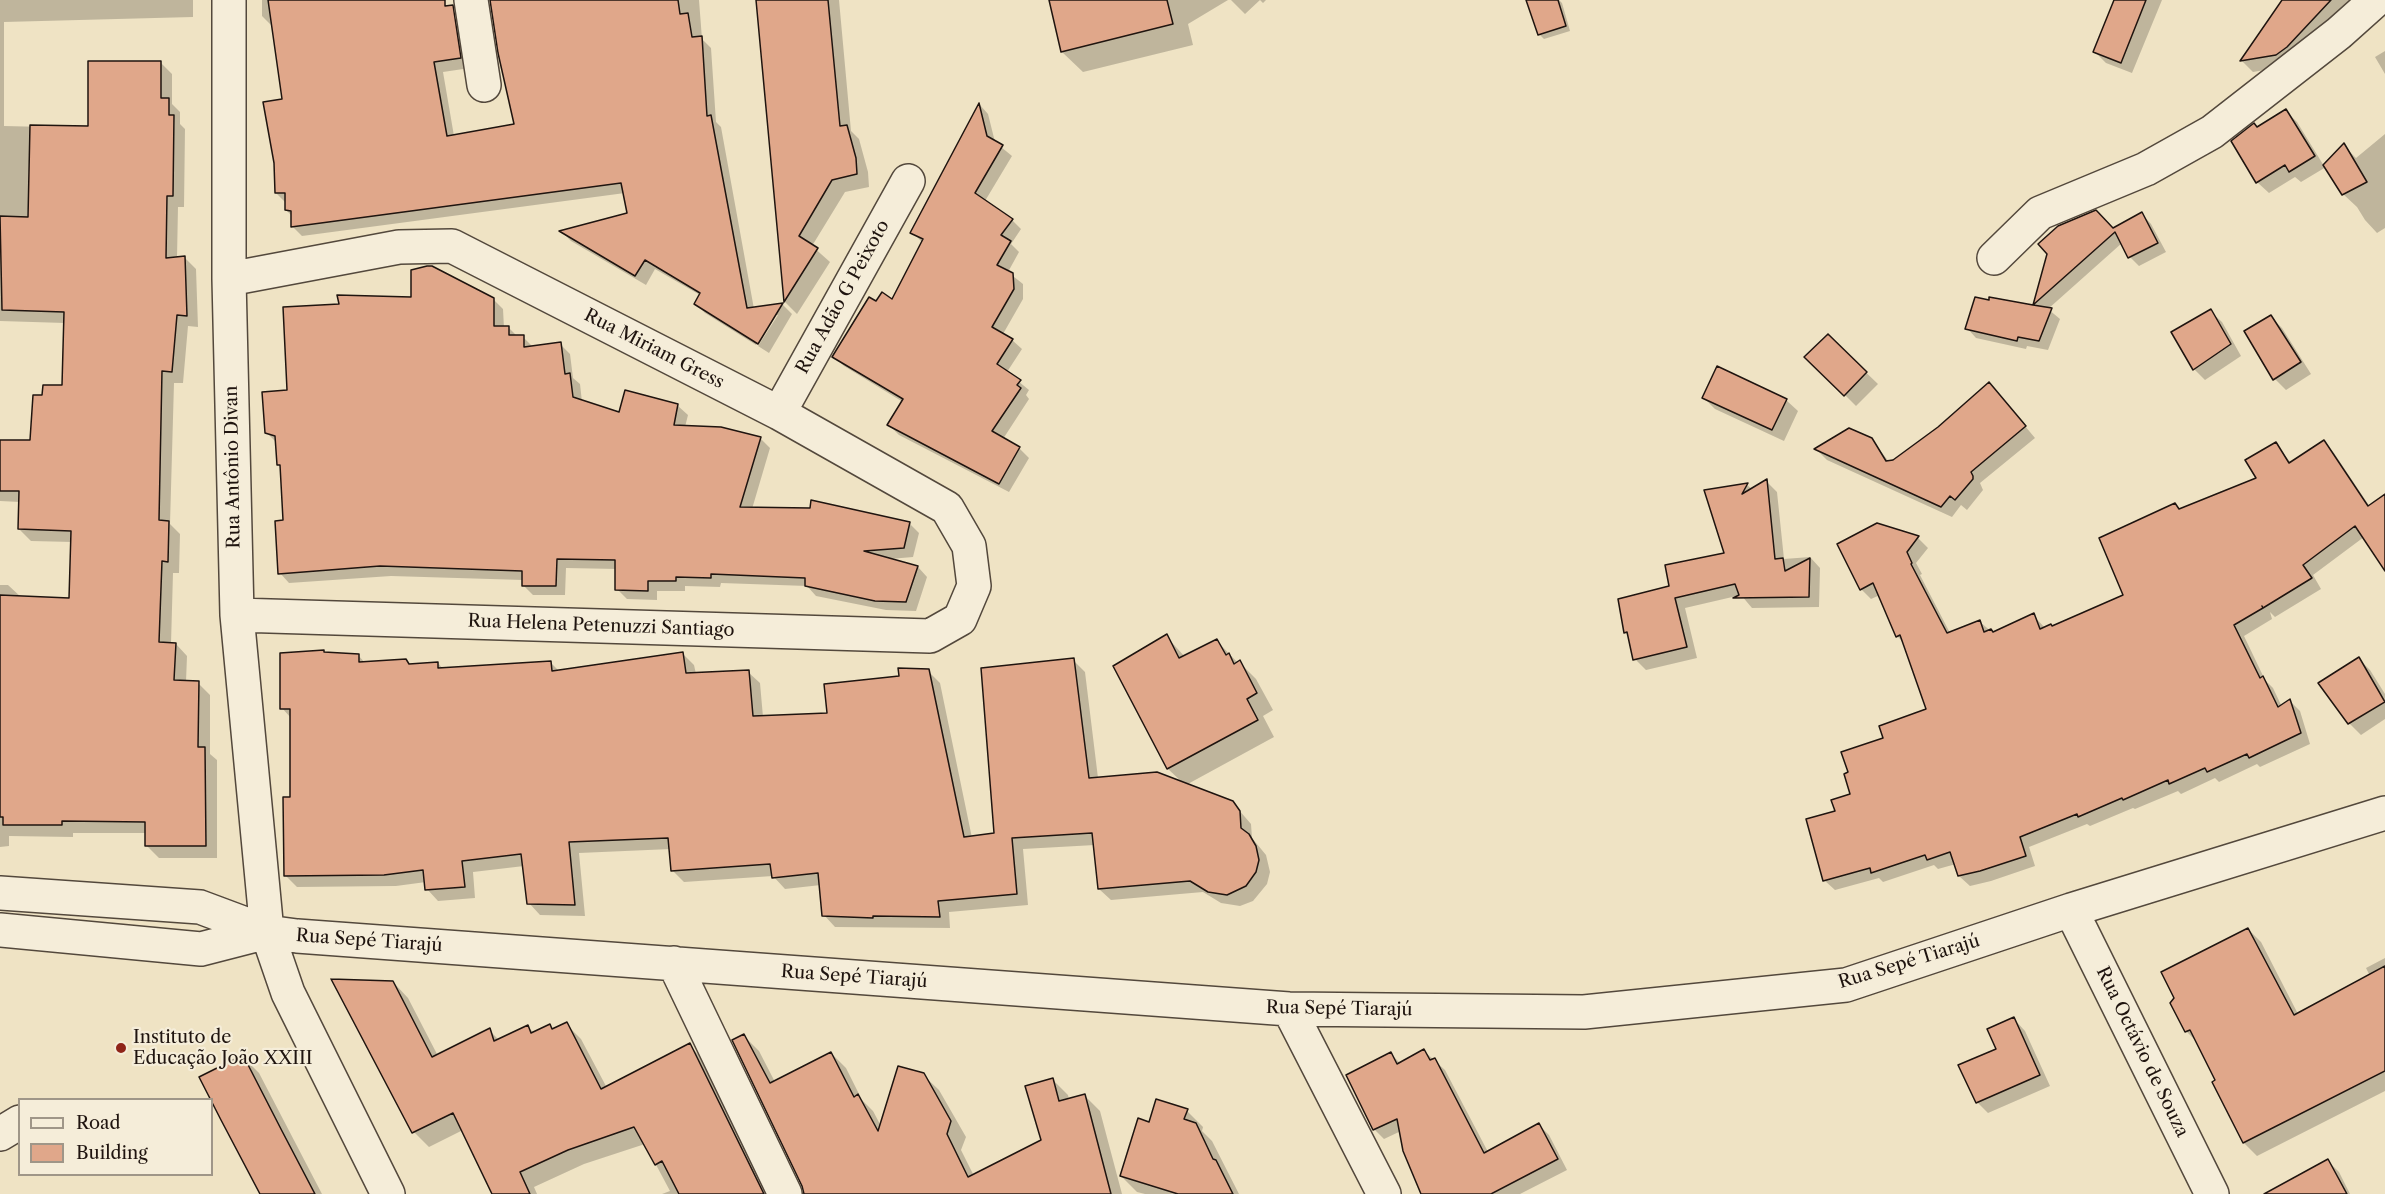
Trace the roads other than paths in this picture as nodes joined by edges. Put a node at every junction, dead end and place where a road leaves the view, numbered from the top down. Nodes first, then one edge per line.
1 (229, 0) edge
2 (471, 0) edge
3 (2376, 0) edge
4 (484, 85) dead end
5 (908, 181) dead end
6 (1994, 258) dead end
7 (229, 279) junction
8 (779, 413) junction
9 (237, 615) junction
10 (960, 619) joint
11 (2385, 813) edge
12 (0, 893) edge
13 (2071, 910) junction
14 (0, 930) edge
15 (267, 932) junction
16 (674, 963) junction
17 (1289, 1010) junction
18 (18, 1123) edge
19 (0, 1134) edge
20 (388, 1194) edge
21 (785, 1194) edge
22 (1384, 1194) edge
23 (2212, 1194) edge

1 - 7 street, Rua Antônio Divan
2 - 4 street
3 - 6 street
5 - 8 street, Rua Adão G Peixoto
7 - 8 street, Rua Miriam Gress
7 - 9 street, Rua Antônio Divan
8 - 10 street, Rua Miriam Gress
9 - 10 street, Rua Helena Petenuzzi Santiago
9 - 15 street, Rua Antônio Divan
11 - 13 street, Rua Sepé Tiarajú
12 - 15 street, Rua Sepé Tiarajú
13 - 17 street, Rua Sepé Tiarajú
13 - 23 street, Rua Octávio de Souza
14 - 15 street, Rua Sepé Tiarajú
15 - 16 street, Rua Sepé Tiarajú
15 - 20 street, Rua Antônio Divan
16 - 17 street, Rua Sepé Tiarajú
16 - 21 street
17 - 22 street
18 - 19 street

